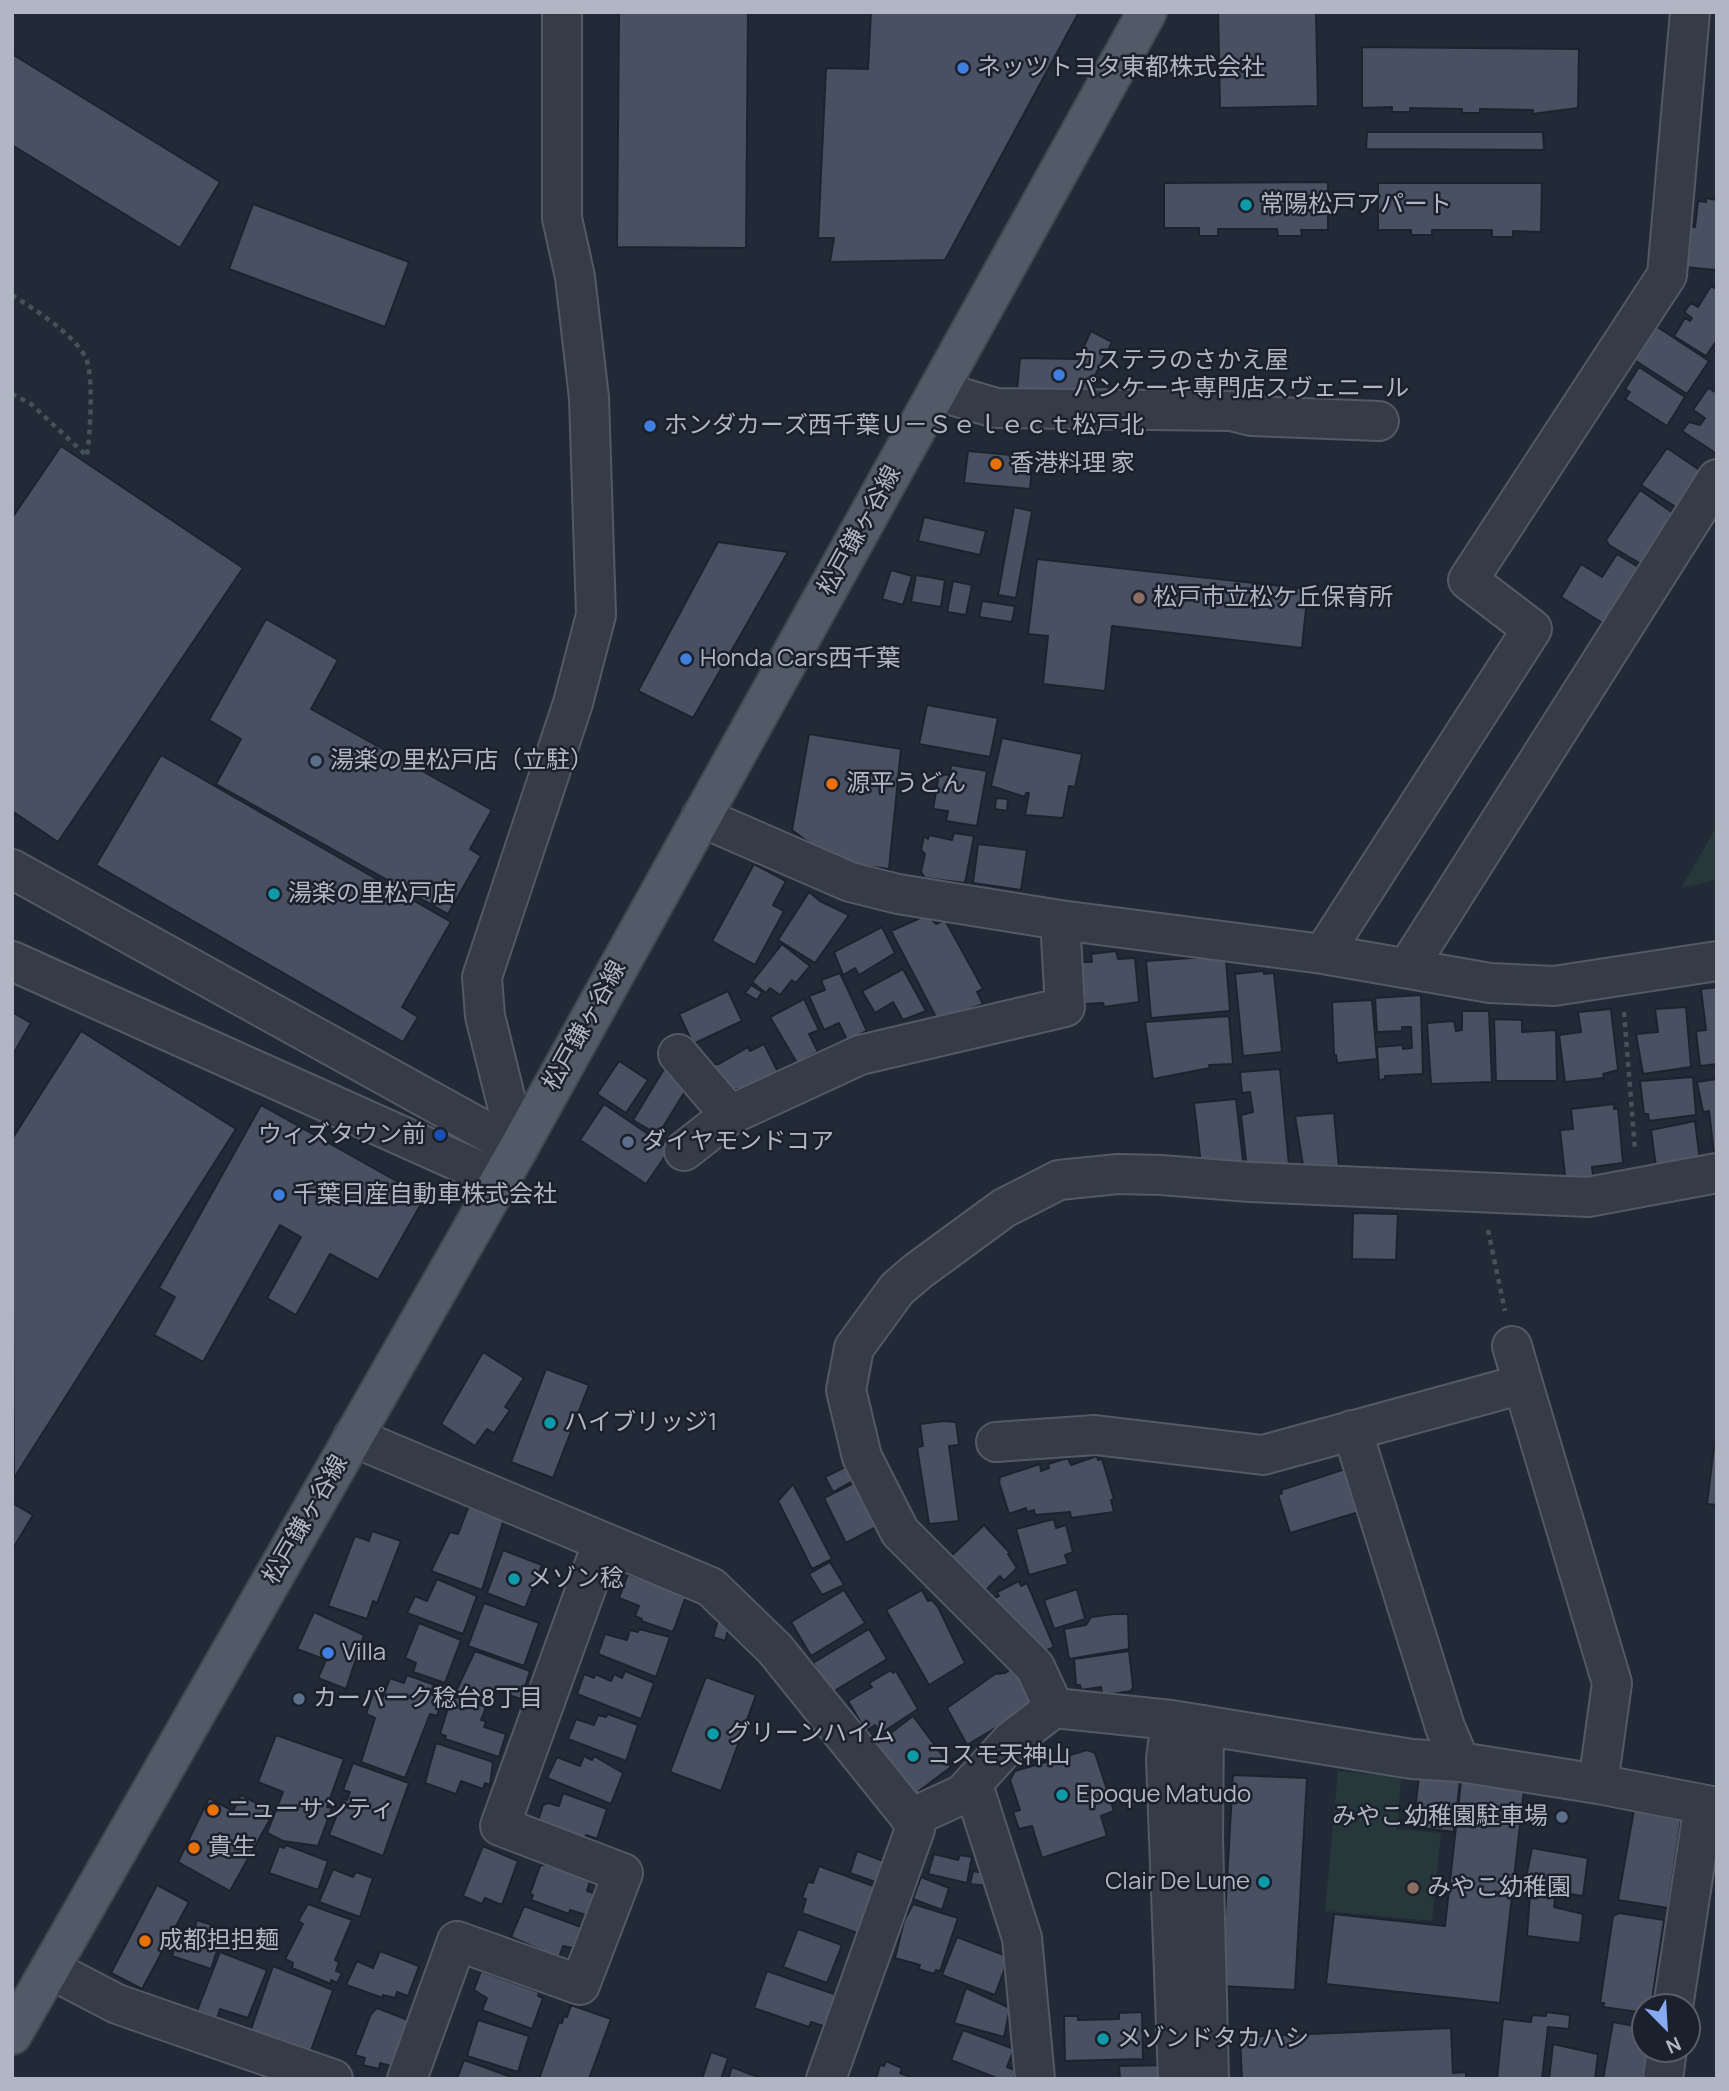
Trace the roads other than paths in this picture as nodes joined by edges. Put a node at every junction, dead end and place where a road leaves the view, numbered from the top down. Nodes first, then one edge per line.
1 (562, 12) edge
2 (1147, 12) edge
3 (1690, 12) edge
4 (1702, 12) edge
5 (1717, 16) edge
6 (938, 391) junction
7 (1379, 421) dead end
8 (1717, 480) edge
9 (701, 817) junction
10 (12, 869) edge
11 (1060, 920) junction
12 (1323, 954) junction
13 (12, 961) edge
14 (1717, 961) edge
15 (1408, 967) junction
16 (678, 1054) dead end
17 (730, 1115) junction
18 (684, 1151) dead end
19 (509, 1164) junction
20 (1717, 1173) edge
21 (1513, 1346) road end
22 (1523, 1384) junction
23 (1352, 1430) junction
24 (353, 1437) junction
25 (996, 1442) dead end
26 (602, 1544) junction
27 (1054, 1707) junction
28 (1187, 1723) junction
29 (1460, 1762) junction
30 (1598, 1783) junction
31 (973, 1785) junction
32 (1710, 1806) edge
33 (911, 1818) junction
34 (50, 1969) junction
35 (1677, 1993) edge
36 (12, 2035) edge
37 (333, 2079) edge
38 (407, 2079) edge
39 (826, 2079) edge
40 (1035, 2079) edge
41 (1178, 2079) edge
42 (1209, 2079) edge

1 - 19 street
2 - 6 main road, 松戸鎌ヶ谷線
3 - 12 street
4 - 5 street
6 - 7 street
6 - 9 main road, 松戸鎌ヶ谷線
8 - 15 street
9 - 11 street
9 - 19 main road, 松戸鎌ヶ谷線
10 - 19 street
11 - 12 street
11 - 17 street
12 - 15 street
13 - 19 street
14 - 15 street
16 - 17 street
17 - 18 street
19 - 24 main road, 松戸鎌ヶ谷線
20 - 27 street
21 - 22 street
22 - 23 street
22 - 30 street
23 - 25 street
23 - 29 street
24 - 26 street
24 - 34 main road, 松戸鎌ヶ谷線
26 - 33 street
26 - 38 street
27 - 28 street
27 - 31 street
28 - 29 street
28 - 41 street
28 - 42 street
29 - 30 street
30 - 32 street
31 - 33 street
31 - 40 street
32 - 35 street
33 - 39 street
34 - 36 main road, 松戸鎌ヶ谷線
34 - 37 street

